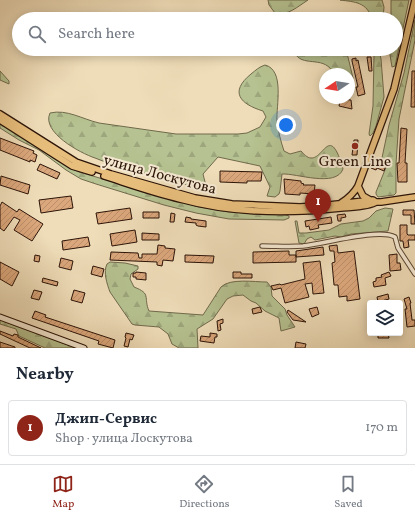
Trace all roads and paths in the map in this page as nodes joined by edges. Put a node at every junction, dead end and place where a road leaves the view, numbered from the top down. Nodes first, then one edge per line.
1 (415, 0) edge
2 (403, 51) edge
3 (402, 56) edge
4 (0, 114) edge
5 (0, 120) edge
6 (358, 186) junction
7 (415, 197) edge
8 (376, 201) junction
9 (339, 204) junction
10 (359, 204) junction
11 (262, 246) dead end
12 (415, 274) edge
13 (0, 317) edge
14 (84, 348) edge

1 - 2 main road
3 - 6 main road
4 - 9 main road, улица Лоскутова
5 - 10 main road, улица Лоскутова
6 - 8 main road
6 - 9 main road
6 - 10 main road
7 - 8 main road, улица Лоскутова
8 - 10 main road, улица Лоскутова
9 - 10 main road, улица Лоскутова
11 - 12 street
13 - 14 street

